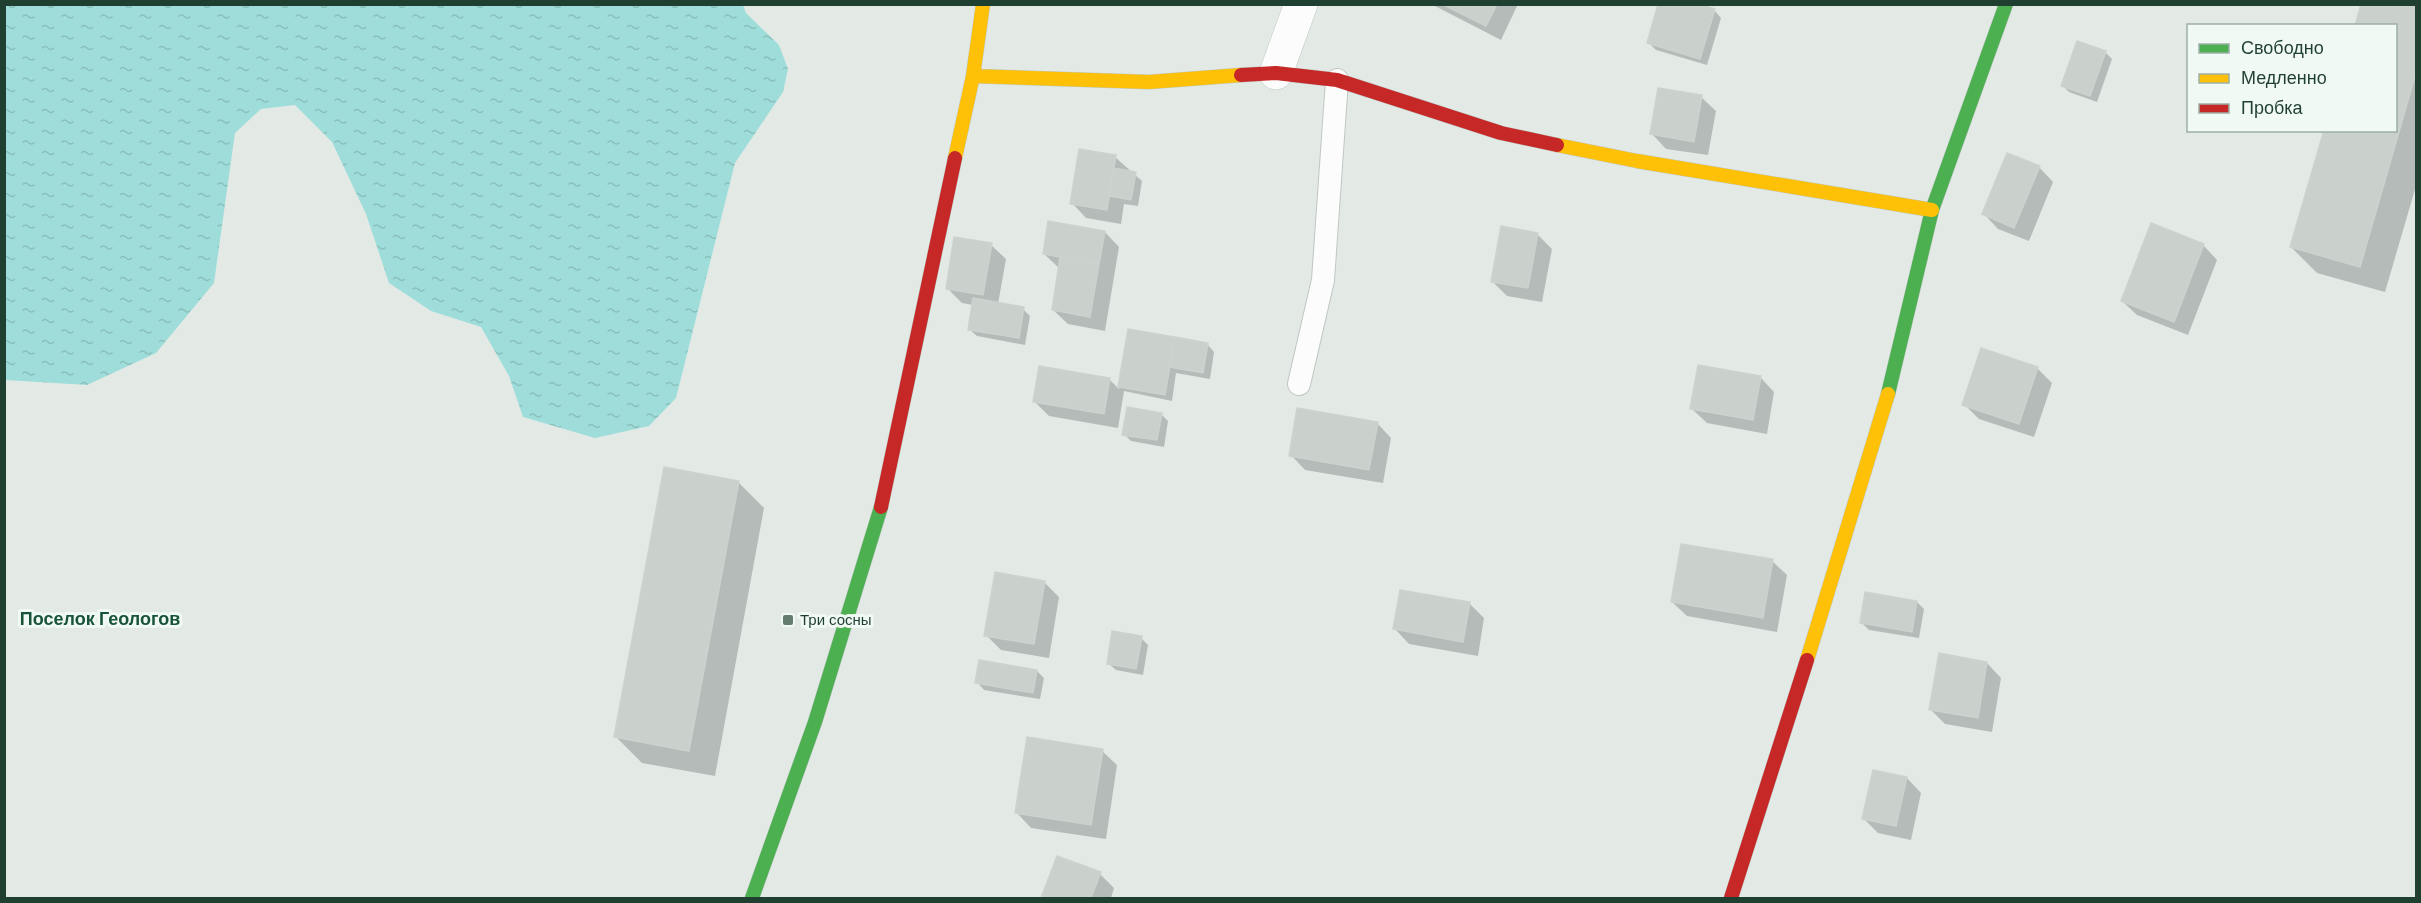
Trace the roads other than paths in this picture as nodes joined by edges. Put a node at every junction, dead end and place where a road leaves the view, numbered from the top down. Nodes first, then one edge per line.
1 (983, 4) edge
2 (1301, 4) edge
3 (2006, 4) edge
4 (1276, 73) junction
5 (973, 76) junction
6 (1338, 80) junction
7 (1932, 210) junction
8 (1299, 384) dead end
9 (752, 898) edge
10 (1731, 898) edge

1 - 5 street
2 - 4 street
3 - 7 street
4 - 5 street
4 - 6 street
5 - 9 street
6 - 7 street
6 - 8 lane
7 - 10 street

